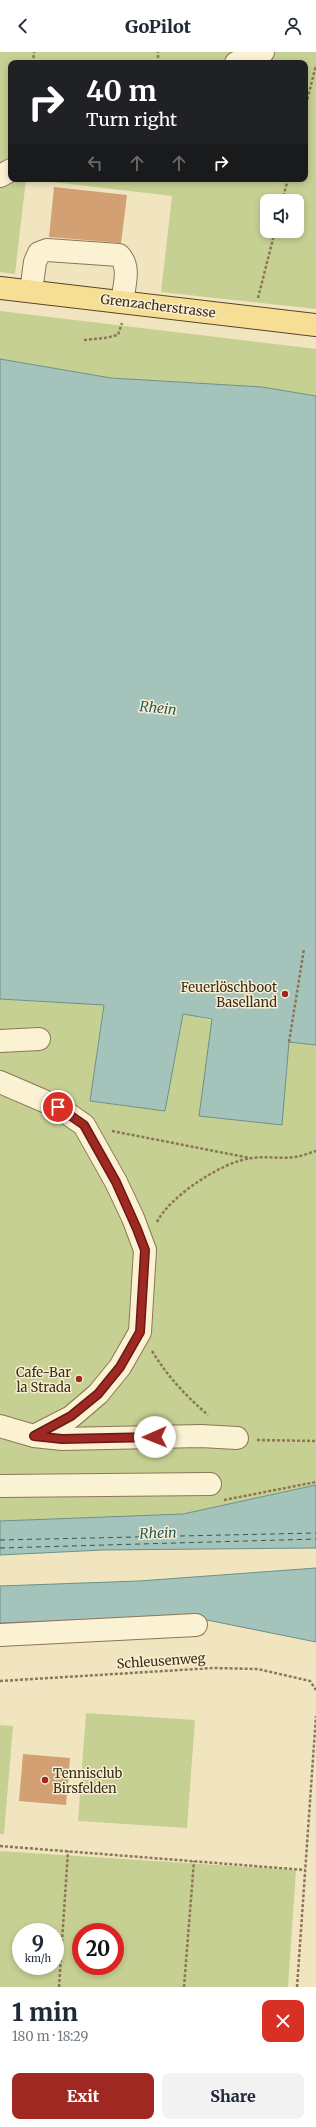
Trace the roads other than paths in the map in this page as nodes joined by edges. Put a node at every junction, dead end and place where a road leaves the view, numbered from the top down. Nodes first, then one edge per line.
1 (263, 52) edge
2 (243, 60) edge
3 (0, 288) edge
4 (31, 291) junction
5 (122, 302) junction
6 (316, 325) edge
7 (39, 1039) dead end
8 (0, 1041) edge
9 (0, 1082) edge
10 (0, 1426) edge
11 (34, 1436) junction
12 (237, 1438) road end
13 (210, 1484) road end
14 (0, 1486) edge
15 (196, 1625) dead end
16 (0, 1635) edge

1 - 2 lane
3 - 4 main road, Grenzacherstrasse
4 - 5 main road, Grenzacherstrasse
4 - 5 lane
5 - 6 main road, Grenzacherstrasse
7 - 8 lane
9 - 11 lane
10 - 11 lane
11 - 12 lane
13 - 14 lane
15 - 16 lane

